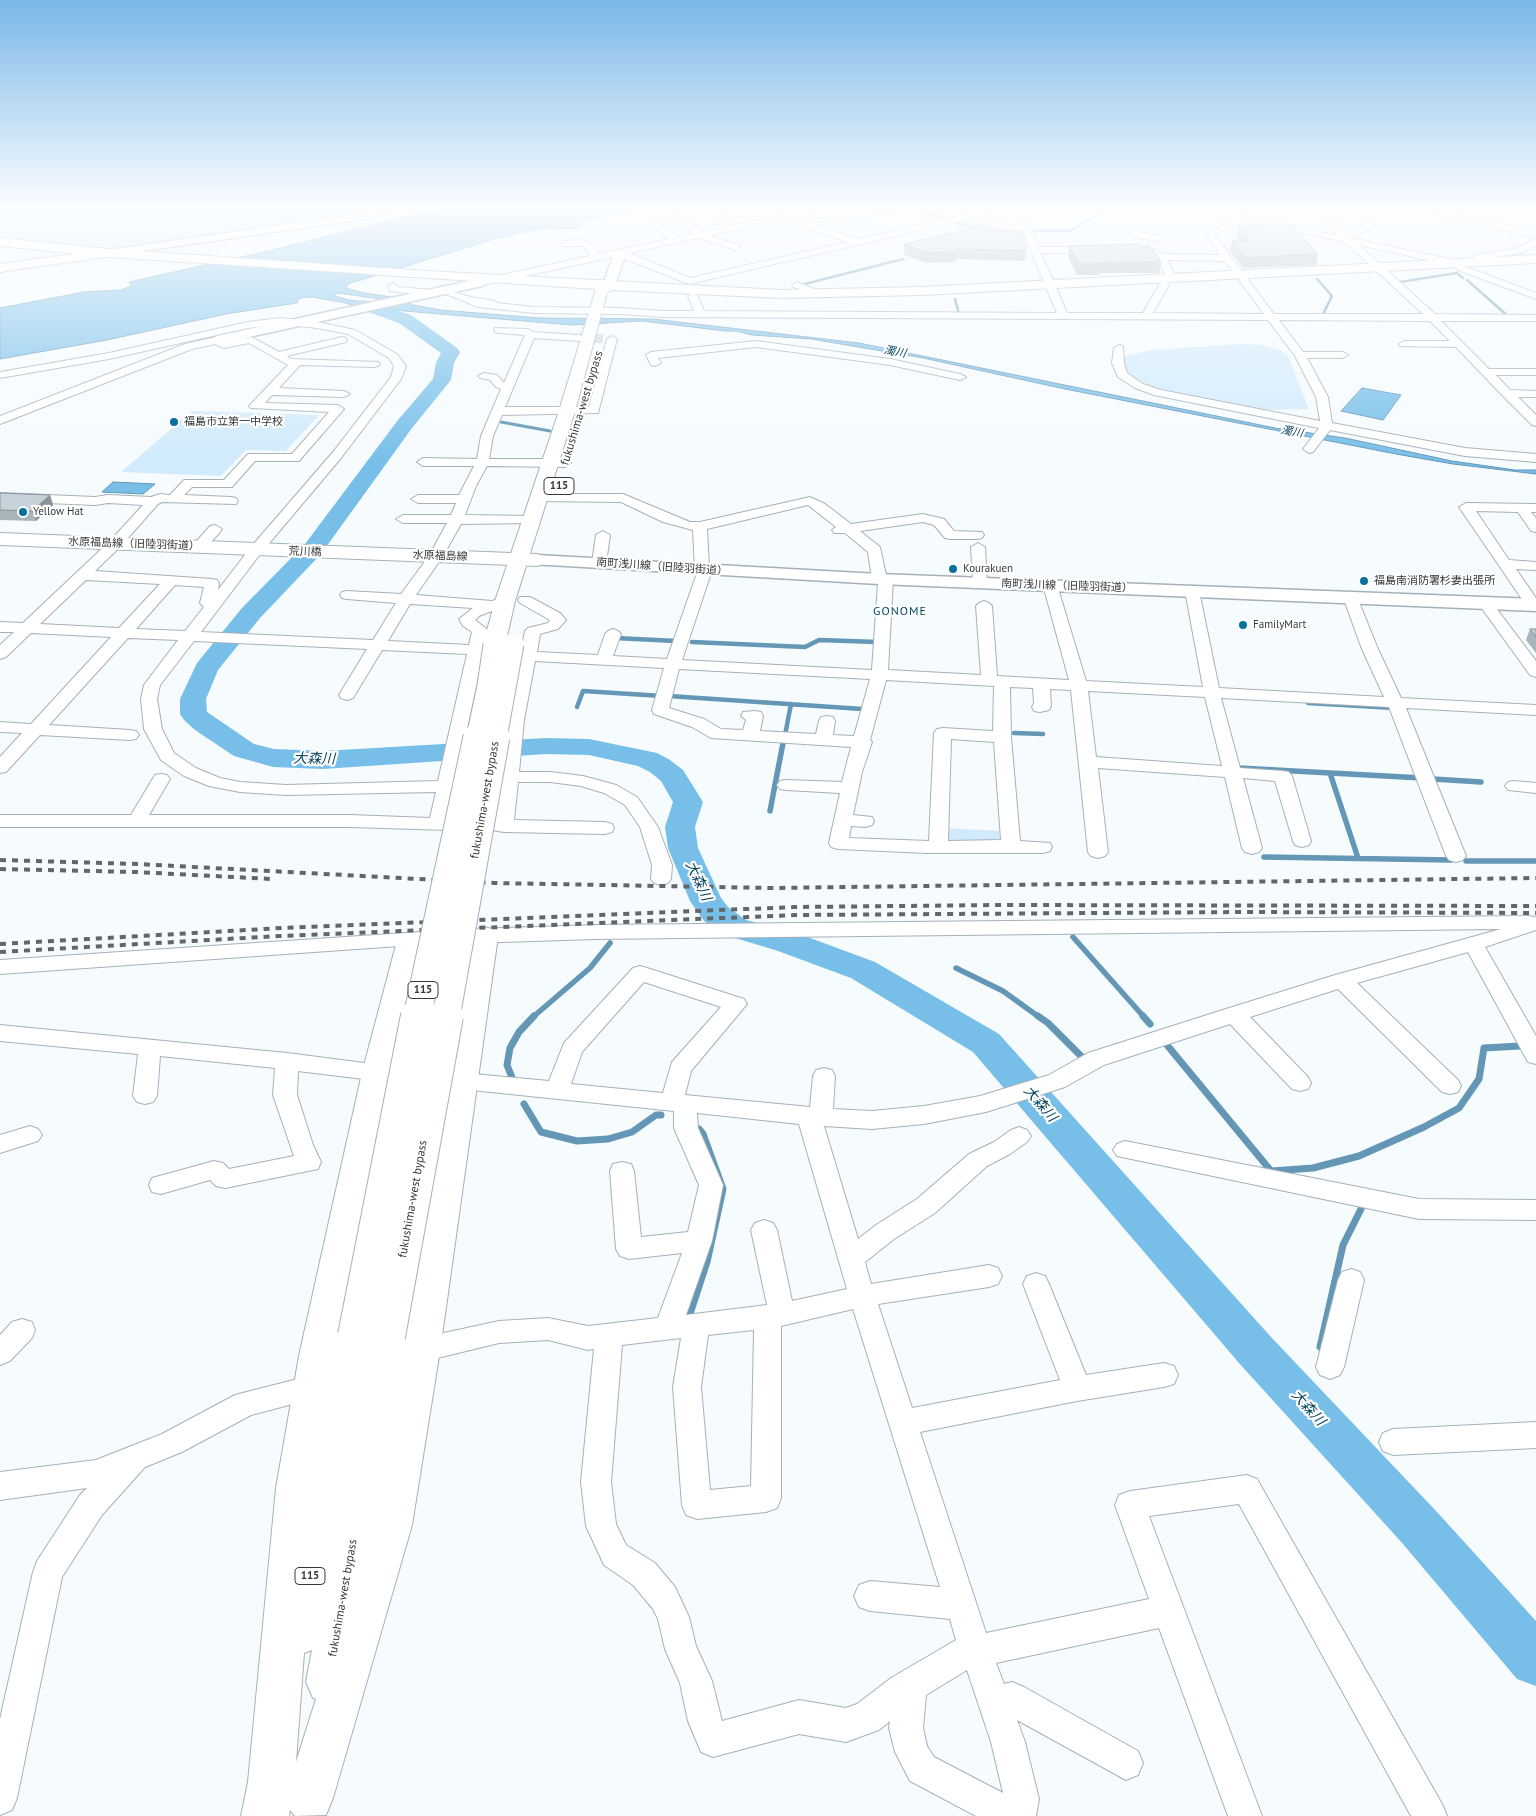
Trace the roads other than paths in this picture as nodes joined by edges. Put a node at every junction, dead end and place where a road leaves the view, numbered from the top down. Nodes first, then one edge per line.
1 (416, 292) edge
2 (444, 292) edge
3 (609, 292) edge
4 (643, 292) edge
5 (723, 292) edge
6 (814, 292) edge
7 (893, 292) edge
8 (956, 292) edge
9 (1052, 292) edge
10 (1161, 292) edge
11 (1252, 292) edge
12 (1405, 292) edge
13 (437, 293) junction
14 (819, 294) junction
15 (693, 296) junction
16 (694, 313) junction
17 (1063, 315) junction
18 (1147, 315) junction
19 (1270, 316) junction
20 (1432, 317) junction
21 (1536, 318) edge
22 (601, 321) junction
23 (300, 328) junction
24 (499, 330) dead end
25 (1426, 330) dead end
26 (1444, 330) junction
27 (530, 335) junction
28 (218, 340) junction
29 (251, 340) junction
30 (342, 340) dead end
31 (1404, 344) dead end
32 (1458, 344) junction
33 (1119, 348) dead end
34 (277, 355) junction
35 (1300, 355) junction
36 (1342, 355) dead end
37 (297, 362) junction
38 (655, 362) dead end
39 (352, 363) junction
40 (374, 364) dead end
41 (1486, 372) junction
42 (1536, 372) edge
43 (342, 374) dead end
44 (0, 375) edge
45 (484, 376) dead end
46 (960, 377) dead end
47 (508, 388) junction
48 (269, 391) junction
49 (1506, 393) junction
50 (344, 394) dead end
51 (1536, 394) edge
52 (498, 411) junction
53 (574, 411) junction
54 (0, 420) edge
55 (1536, 422) edge
56 (1326, 428) junction
57 (1312, 445) dead end
58 (295, 458) junction
59 (1536, 458) edge
60 (310, 459) dead end
61 (423, 462) dead end
62 (482, 463) junction
63 (557, 463) junction
64 (0, 497) edge
65 (173, 498) junction
66 (548, 498) junction
67 (418, 499) dead end
68 (464, 499) junction
69 (153, 501) junction
70 (231, 501) dead end
71 (1521, 508) junction
72 (1536, 508) edge
73 (457, 518) junction
74 (403, 519) dead end
75 (700, 526) junction
76 (847, 528) junction
77 (1536, 528) edge
78 (214, 529) dead end
79 (831, 531) dead end
80 (603, 535) dead end
81 (0, 539) edge
82 (116, 543) junction
83 (198, 547) junction
84 (262, 550) junction
85 (342, 553) joint
86 (436, 556) junction
87 (599, 563) junction
88 (1505, 564) junction
89 (1536, 566) edge
90 (526, 568) junction
91 (703, 570) junction
92 (82, 575) junction
93 (882, 579) junction
94 (171, 581) junction
95 (980, 583) junction
96 (1050, 585) junction
97 (1192, 591) junction
98 (347, 595) dead end
99 (1350, 597) junction
100 (405, 600) junction
101 (214, 603) junction
102 (1485, 603) junction
103 (1534, 605) edge
104 (984, 606) dead end
105 (0, 628) edge
106 (26, 629) junction
107 (121, 633) junction
108 (614, 634) dead end
109 (191, 637) junction
110 (377, 646) junction
111 (503, 649) junction
112 (0, 654) edge
113 (604, 660) junction
114 (673, 663) junction
115 (1536, 672) edge
116 (880, 674) junction
117 (996, 681) junction
118 (1041, 684) junction
119 (1079, 686) junction
120 (1212, 694) junction
121 (347, 695) dead end
122 (1396, 704) junction
123 (1040, 707) dead end
124 (1536, 710) edge
125 (749, 716) dead end
126 (827, 721) dead end
127 (0, 727) edge
128 (34, 729) junction
129 (130, 735) dead end
130 (750, 736) junction
131 (1002, 737) junction
132 (823, 740) junction
133 (862, 742) junction
134 (1088, 762) junction
135 (0, 768) edge
136 (1234, 773) junction
137 (508, 777) junction
138 (161, 779) dead end
139 (448, 782) junction
140 (786, 785) dead end
141 (1514, 786) dead end
142 (850, 788) junction
143 (1536, 788) edge
144 (843, 820) junction
145 (0, 821) edge
146 (137, 821) junction
147 (865, 822) dead end
148 (605, 828) dead end
149 (1302, 840) dead end
150 (938, 846) junction
151 (1011, 846) junction
152 (1043, 847) dead end
153 (1252, 848) dead end
154 (1098, 852) dead end
155 (1456, 856) dead end
156 (661, 879) dead end
157 (1536, 922) edge
158 (479, 936) joint
159 (416, 940) joint
160 (1474, 943) junction
161 (0, 966) edge
162 (1342, 980) junction
163 (1234, 1014) junction
164 (0, 1034) edge
165 (150, 1049) junction
166 (1536, 1056) edge
167 (287, 1062) junction
168 (388, 1074) junction
169 (824, 1076) dead end
170 (457, 1080) junction
171 (1300, 1083) dead end
172 (1450, 1086) dead end
173 (557, 1090) junction
174 (145, 1096) dead end
175 (679, 1103) junction
176 (815, 1116) junction
177 (30, 1135) dead end
178 (1019, 1136) dead end
179 (0, 1144) edge
180 (1125, 1150) dead end
181 (622, 1171) dead end
182 (161, 1185) dead end
183 (1536, 1210) edge
184 (764, 1230) dead end
185 (699, 1241) junction
186 (851, 1259) junction
187 (989, 1276) dead end
188 (1351, 1280) dead end
189 (1036, 1284) dead end
190 (862, 1296) junction
191 (775, 1316) junction
192 (696, 1326) junction
193 (668, 1329) junction
194 (22, 1330) dead end
195 (609, 1336) junction
196 (388, 1341) junction
197 (0, 1353) edge
198 (1330, 1367) dead end
199 (1164, 1375) dead end
200 (313, 1387) junction
201 (1077, 1389) junction
202 (904, 1422) junction
203 (1536, 1435) edge
204 (1394, 1442) dead end
205 (135, 1458) junction
206 (0, 1486) edge
207 (870, 1596) dead end
208 (961, 1604) junction
209 (1169, 1610) junction
210 (975, 1649) junction
211 (910, 1686) junction
212 (994, 1702) junction
213 (1126, 1763) dead end
214 (0, 1798) edge
215 (288, 1804) edge
216 (1012, 1816) edge
217 (1018, 1816) edge
218 (1245, 1816) edge
219 (1430, 1816) edge

1 - 13 street
2 - 13 street
3 - 22 main road, fukushima-west bypass / 115
4 - 15 main road
5 - 14 main road
6 - 14 street
7 - 14 main road
8 - 15 main road
9 - 17 street
10 - 18 street
11 - 19 street
12 - 20 street
13 - 22 street
13 - 23 street
15 - 16 street
16 - 17 street
16 - 22 street
17 - 18 street
18 - 19 street
19 - 20 street
19 - 35 street
20 - 21 street
20 - 26 street
22 - 27 street
22 - 53 main road, fukushima-west bypass / 115
22 - 53 street
23 - 28 street
23 - 29 street
23 - 44 street
23 - 84 street
24 - 27 street
25 - 26 street
26 - 32 street
27 - 47 street
28 - 29 street
28 - 54 street
29 - 34 street
30 - 34 street
31 - 32 street
32 - 41 street
33 - 56 street
34 - 37 street
35 - 36 street
35 - 56 street
37 - 39 street
37 - 48 street
38 - 46 street
39 - 40 street
39 - 43 street
41 - 42 street
41 - 49 street
45 - 47 street
47 - 52 street
48 - 50 street
48 - 58 street
49 - 51 street
49 - 55 street
52 - 53 street
52 - 62 street
53 - 63 main road, fukushima-west bypass / 115
56 - 57 street
56 - 59 street
58 - 60 street
58 - 65 street
61 - 62 street
62 - 63 street
62 - 68 street
63 - 66 main road, fukushima-west bypass / 115
64 - 69 street
65 - 69 street
65 - 70 street
66 - 75 street
66 - 90 main road, fukushima-west bypass / 115
67 - 68 street
68 - 73 street
69 - 82 street
71 - 72 street
71 - 77 street
71 - 88 street
73 - 74 street
73 - 86 street
73 - 90 street
75 - 76 street
75 - 91 street
76 - 79 street
76 - 93 street
76 - 95 street
78 - 83 street
80 - 87 street
81 - 82 main road, 水原福島線（旧陸羽街道）
82 - 83 main road, 水原福島線（旧陸羽街道）
82 - 92 street
83 - 84 main road, 水原福島線（旧陸羽街道）
84 - 85 main road, 荒川橋
84 - 101 street
85 - 86 main road, 水原福島線
86 - 90 main road, 水原福島線
86 - 100 street
87 - 90 street, 南町浅川線（旧陸羽街道）
87 - 91 street, 南町浅川線（旧陸羽街道）
88 - 89 street
88 - 103 street
90 - 100 street
90 - 111 main road, fukushima-west bypass / 115
90 - 111 street
90 - 111 street
91 - 93 street, 南町浅川線（旧陸羽街道）
91 - 114 street
92 - 94 street
92 - 106 street
93 - 95 street, 南町浅川線（旧陸羽街道）
93 - 116 street
94 - 101 street
94 - 107 street
95 - 96 street, 南町浅川線（旧陸羽街道）
96 - 97 street, 南町浅川線（旧陸羽街道）
96 - 119 street
97 - 99 street, 南町浅川線（旧陸羽街道）
97 - 120 street
98 - 100 street
99 - 102 street, 南町浅川線（旧陸羽街道）
99 - 122 street
100 - 110 street
101 - 109 street
102 - 103 street, 南町浅川線（旧陸羽街道）
102 - 115 street
104 - 117 street
105 - 106 street
106 - 107 street
106 - 112 street
107 - 109 street
107 - 128 street
108 - 113 street
109 - 110 street
109 - 139 street
110 - 111 street
110 - 121 street
111 - 113 street
111 - 137 street
111 - 139 street
111 - 196 main road, fukushima-west bypass / 115, bridge
113 - 114 street
114 - 116 street
114 - 130 street
116 - 117 street
116 - 133 street
117 - 118 street
117 - 131 street
118 - 119 street
118 - 123 street
119 - 120 street
119 - 134 street
120 - 122 street
120 - 136 street
122 - 124 street
122 - 155 street
125 - 130 street
126 - 132 street
127 - 128 street
128 - 129 street
128 - 135 street
130 - 132 street
131 - 150 street
131 - 151 street
132 - 133 street
133 - 142 street
134 - 136 street
134 - 154 street
136 - 149 street
136 - 153 street
137 - 148 street
137 - 156 street
138 - 146 street
139 - 146 street
140 - 142 street
141 - 143 street
142 - 144 street
144 - 147 street
144 - 150 street
145 - 146 street
150 - 151 street
151 - 152 street
157 - 158 street
157 - 160 street
158 - 170 main road
159 - 161 street
159 - 168 main road
160 - 162 street
160 - 166 street
162 - 163 street
162 - 172 street
163 - 171 street
163 - 176 street
164 - 165 street
165 - 167 street
165 - 174 street
167 - 168 street
167 - 182 street
168 - 200 main road
169 - 176 street
170 - 173 street
170 - 196 main road
173 - 175 street
173 - 175 street
175 - 176 street
175 - 185 street
176 - 186 street
177 - 179 street
178 - 186 street
180 - 183 street
181 - 185 street
184 - 191 street
185 - 193 street
186 - 190 street
187 - 190 street
188 - 198 street
189 - 201 street
190 - 191 street
190 - 202 street
191 - 192 street
191 - 192 street
192 - 193 street
193 - 195 street
194 - 197 street
195 - 196 street
195 - 211 street
196 - 215 main road, fukushima-west bypass / 115
196 - 215 main road
199 - 201 street
200 - 205 street
200 - 215 main road
201 - 202 street
202 - 208 street
203 - 204 street
205 - 206 street
205 - 214 street
207 - 208 street
208 - 210 street
209 - 210 street
209 - 218 street
209 - 219 street
210 - 211 street
210 - 212 street
211 - 216 street
212 - 213 street
212 - 217 street

